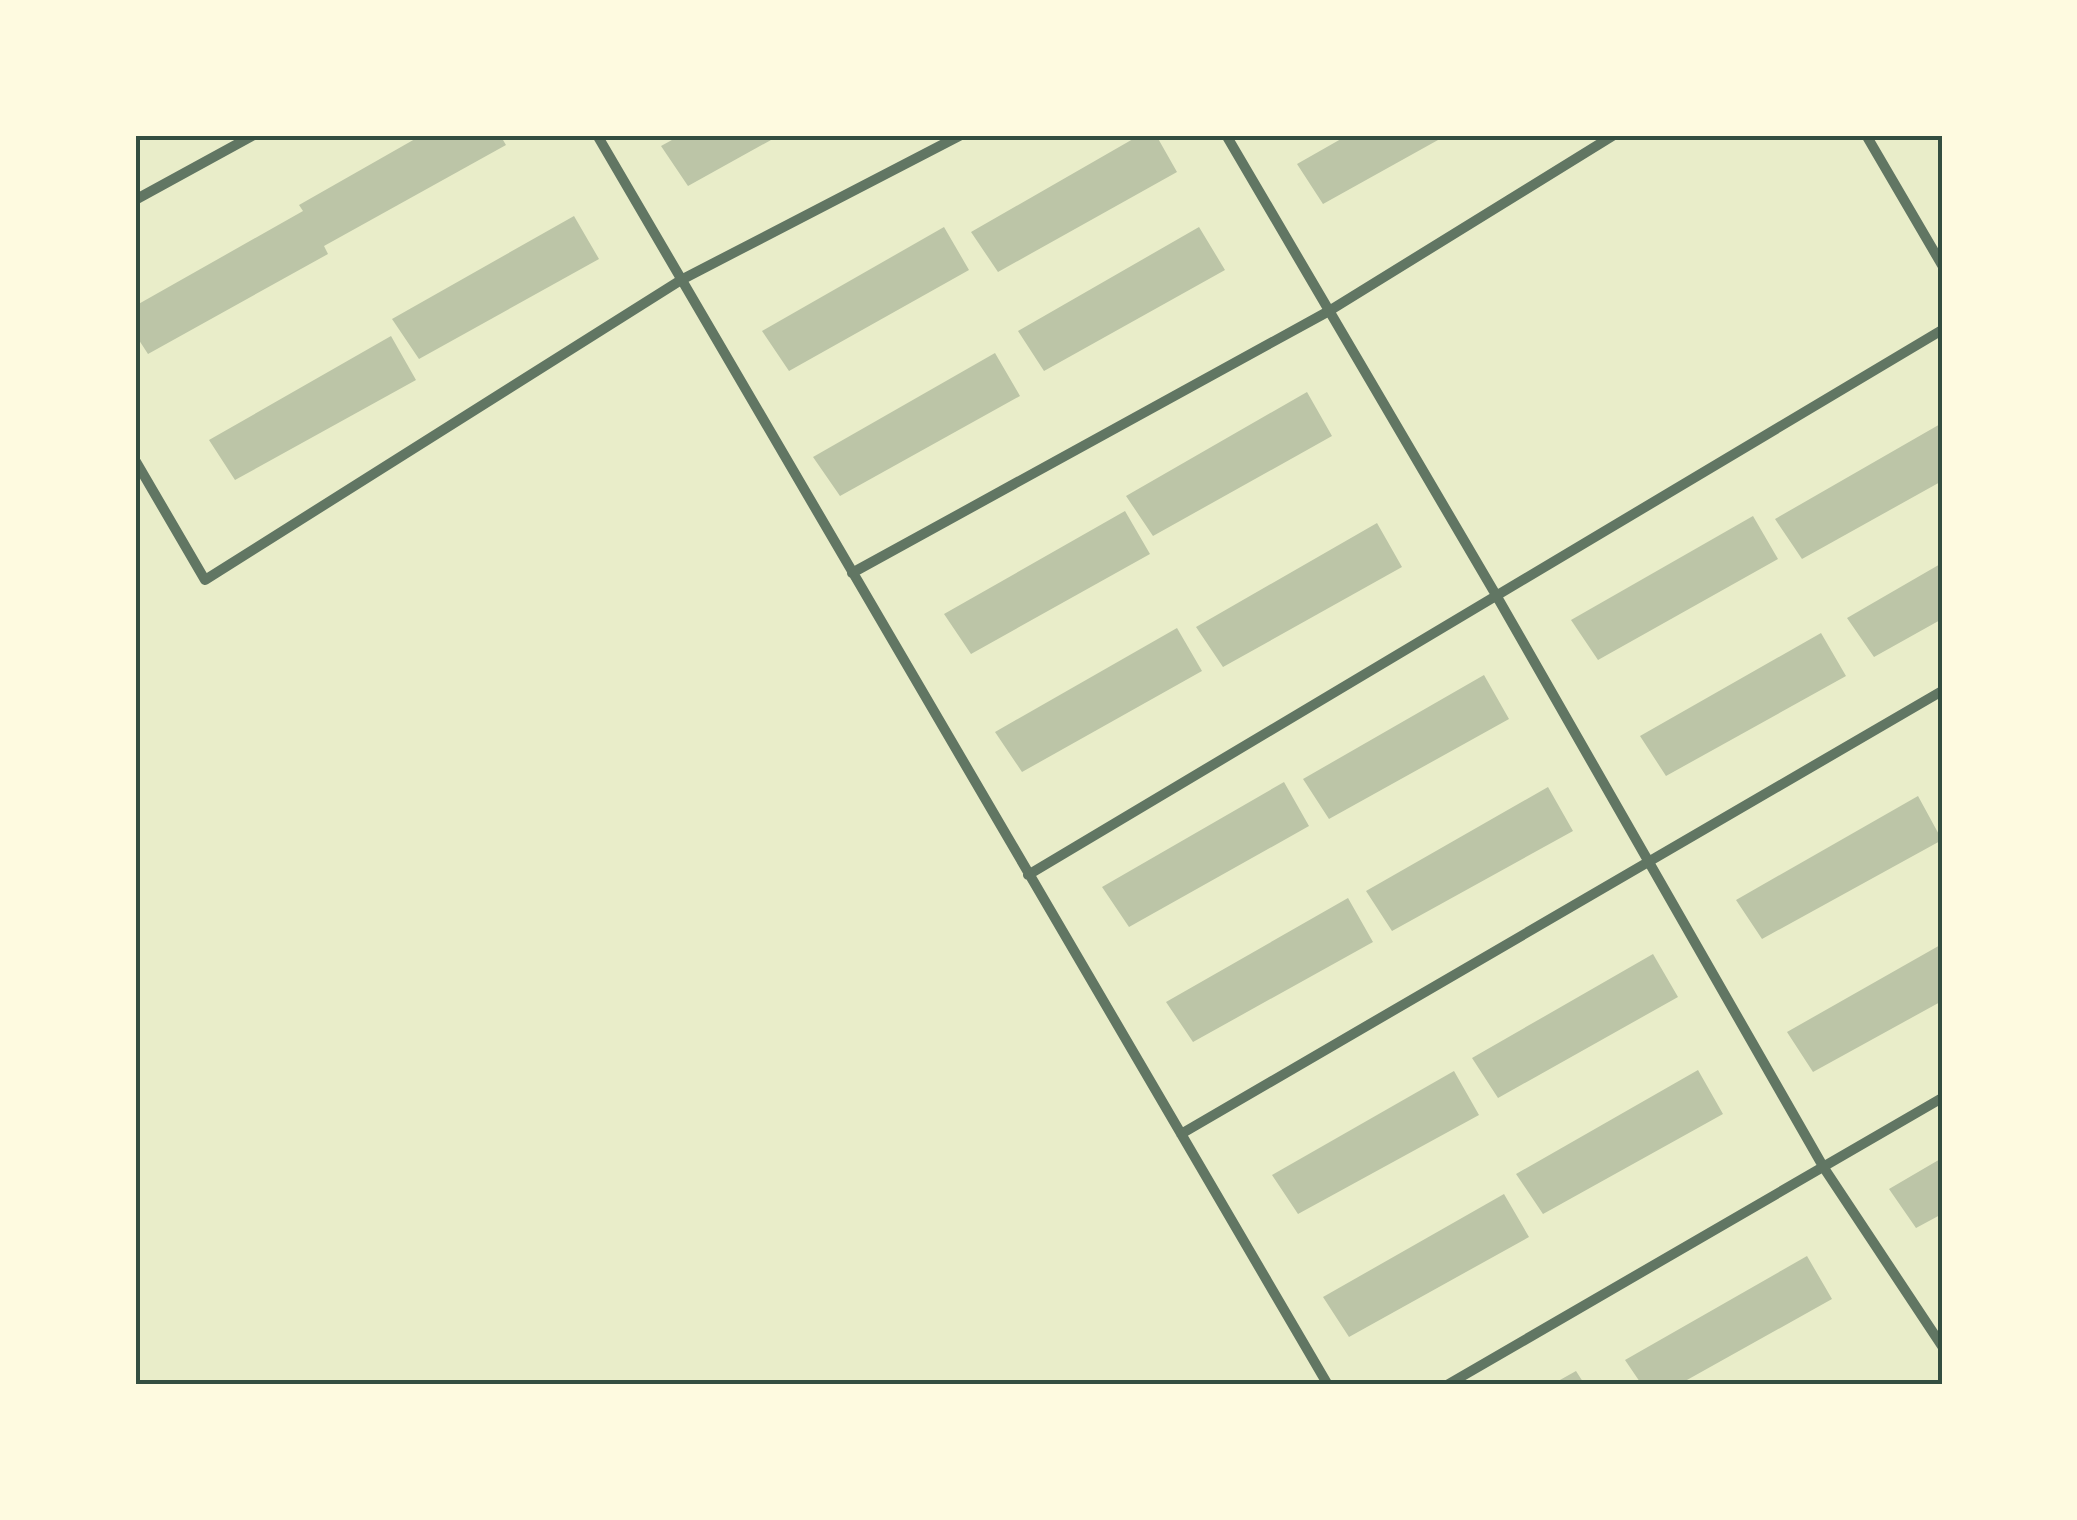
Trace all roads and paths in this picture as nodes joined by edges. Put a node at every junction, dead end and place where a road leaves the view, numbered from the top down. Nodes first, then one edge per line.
1 (254, 135) edge
2 (596, 135) edge
3 (961, 135) edge
4 (1226, 135) edge
5 (1614, 135) edge
6 (1866, 135) edge
7 (135, 200) edge
8 (1942, 265) edge
9 (682, 280) junction
10 (1330, 311) junction
11 (1942, 330) edge
12 (135, 460) edge
13 (852, 573) junction
14 (1496, 595) junction
15 (1942, 692) edge
16 (1649, 862) junction
17 (1028, 874) junction
18 (1942, 1098) edge
19 (1180, 1134) junction
20 (1824, 1168) junction
21 (1942, 1346) edge
22 (1328, 1385) edge
23 (1447, 1385) edge

1 - 7 street
2 - 9 street
3 - 9 street
4 - 10 street
5 - 10 street
6 - 8 street
9 - 12 street
9 - 13 street
10 - 13 street
10 - 14 street
11 - 14 street
13 - 17 street
14 - 16 street
14 - 17 street
15 - 16 street
16 - 19 street
16 - 20 street
17 - 19 street
18 - 20 street
19 - 22 street
20 - 21 street
20 - 23 street

